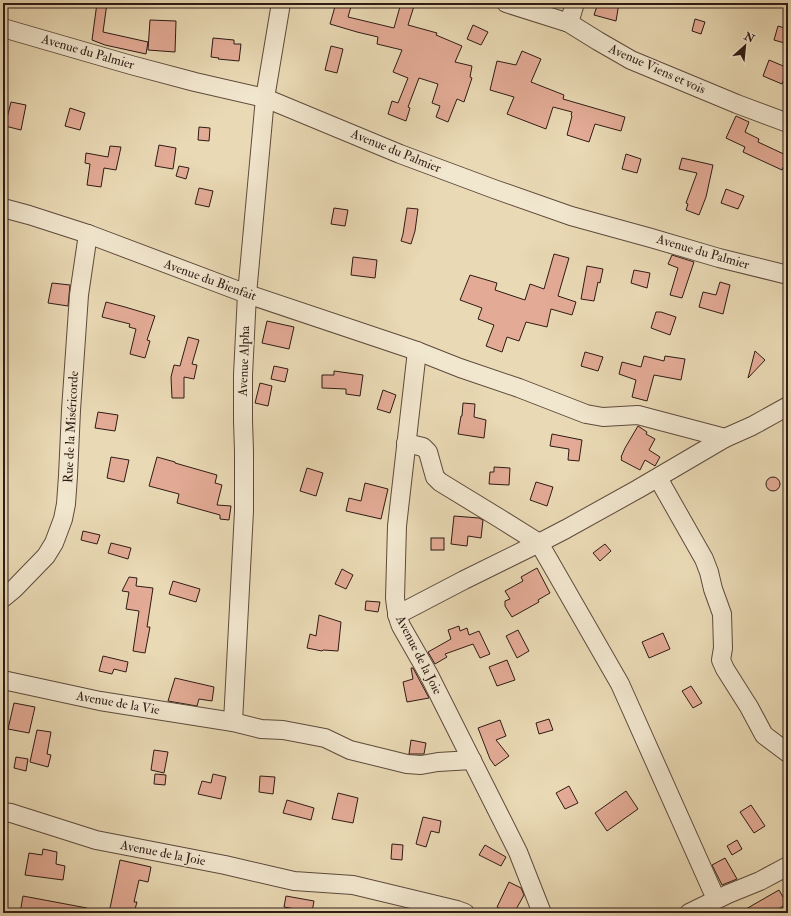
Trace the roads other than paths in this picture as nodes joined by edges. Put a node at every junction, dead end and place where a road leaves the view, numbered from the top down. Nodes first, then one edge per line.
1 (281, 3) edge
2 (506, 3) edge
3 (574, 3) edge
4 (568, 23) junction
5 (3, 28) edge
6 (265, 98) junction
7 (788, 123) edge
8 (3, 208) edge
9 (88, 234) junction
10 (788, 274) edge
11 (247, 294) junction
12 (417, 351) junction
13 (788, 406) edge
14 (725, 438) junction
15 (406, 443) junction
16 (658, 478) junction
17 (539, 543) junction
18 (3, 598) edge
19 (397, 615) junction
20 (3, 680) edge
21 (233, 722) junction
22 (788, 753) edge
23 (472, 760) junction
24 (3, 812) edge
25 (786, 873) edge
26 (716, 899) junction
27 (465, 913) edge
28 (542, 913) edge
29 (689, 913) edge

1 - 6 street, Avenue Alpha
2 - 4 street, Avenue Viens et vois
3 - 4 street
4 - 7 street, Avenue Viens et vois
5 - 6 street, Avenue du Palmier
6 - 10 street, Avenue du Palmier
6 - 11 street, Avenue Alpha
8 - 9 street, Avenue du Bienfait
9 - 11 street, Avenue du Bienfait
9 - 18 street, Rue de la Miséricorde
11 - 12 street, Avenue du Bienfait
11 - 21 street, Avenue Alpha
12 - 14 street, Avenue du Bienfait
12 - 15 street, Avenue de la Joie
13 - 14 street
14 - 16 street
15 - 17 street
15 - 19 street, Avenue de la Joie
16 - 17 street
16 - 22 street
17 - 19 street
17 - 26 street
19 - 23 street, Avenue de la Joie
20 - 21 street, Avenue de la Vie
21 - 23 street, Avenue de la Vie
23 - 28 street, Avenue de la Joie
24 - 27 street, Avenue de la Joie
25 - 26 street
26 - 29 street

